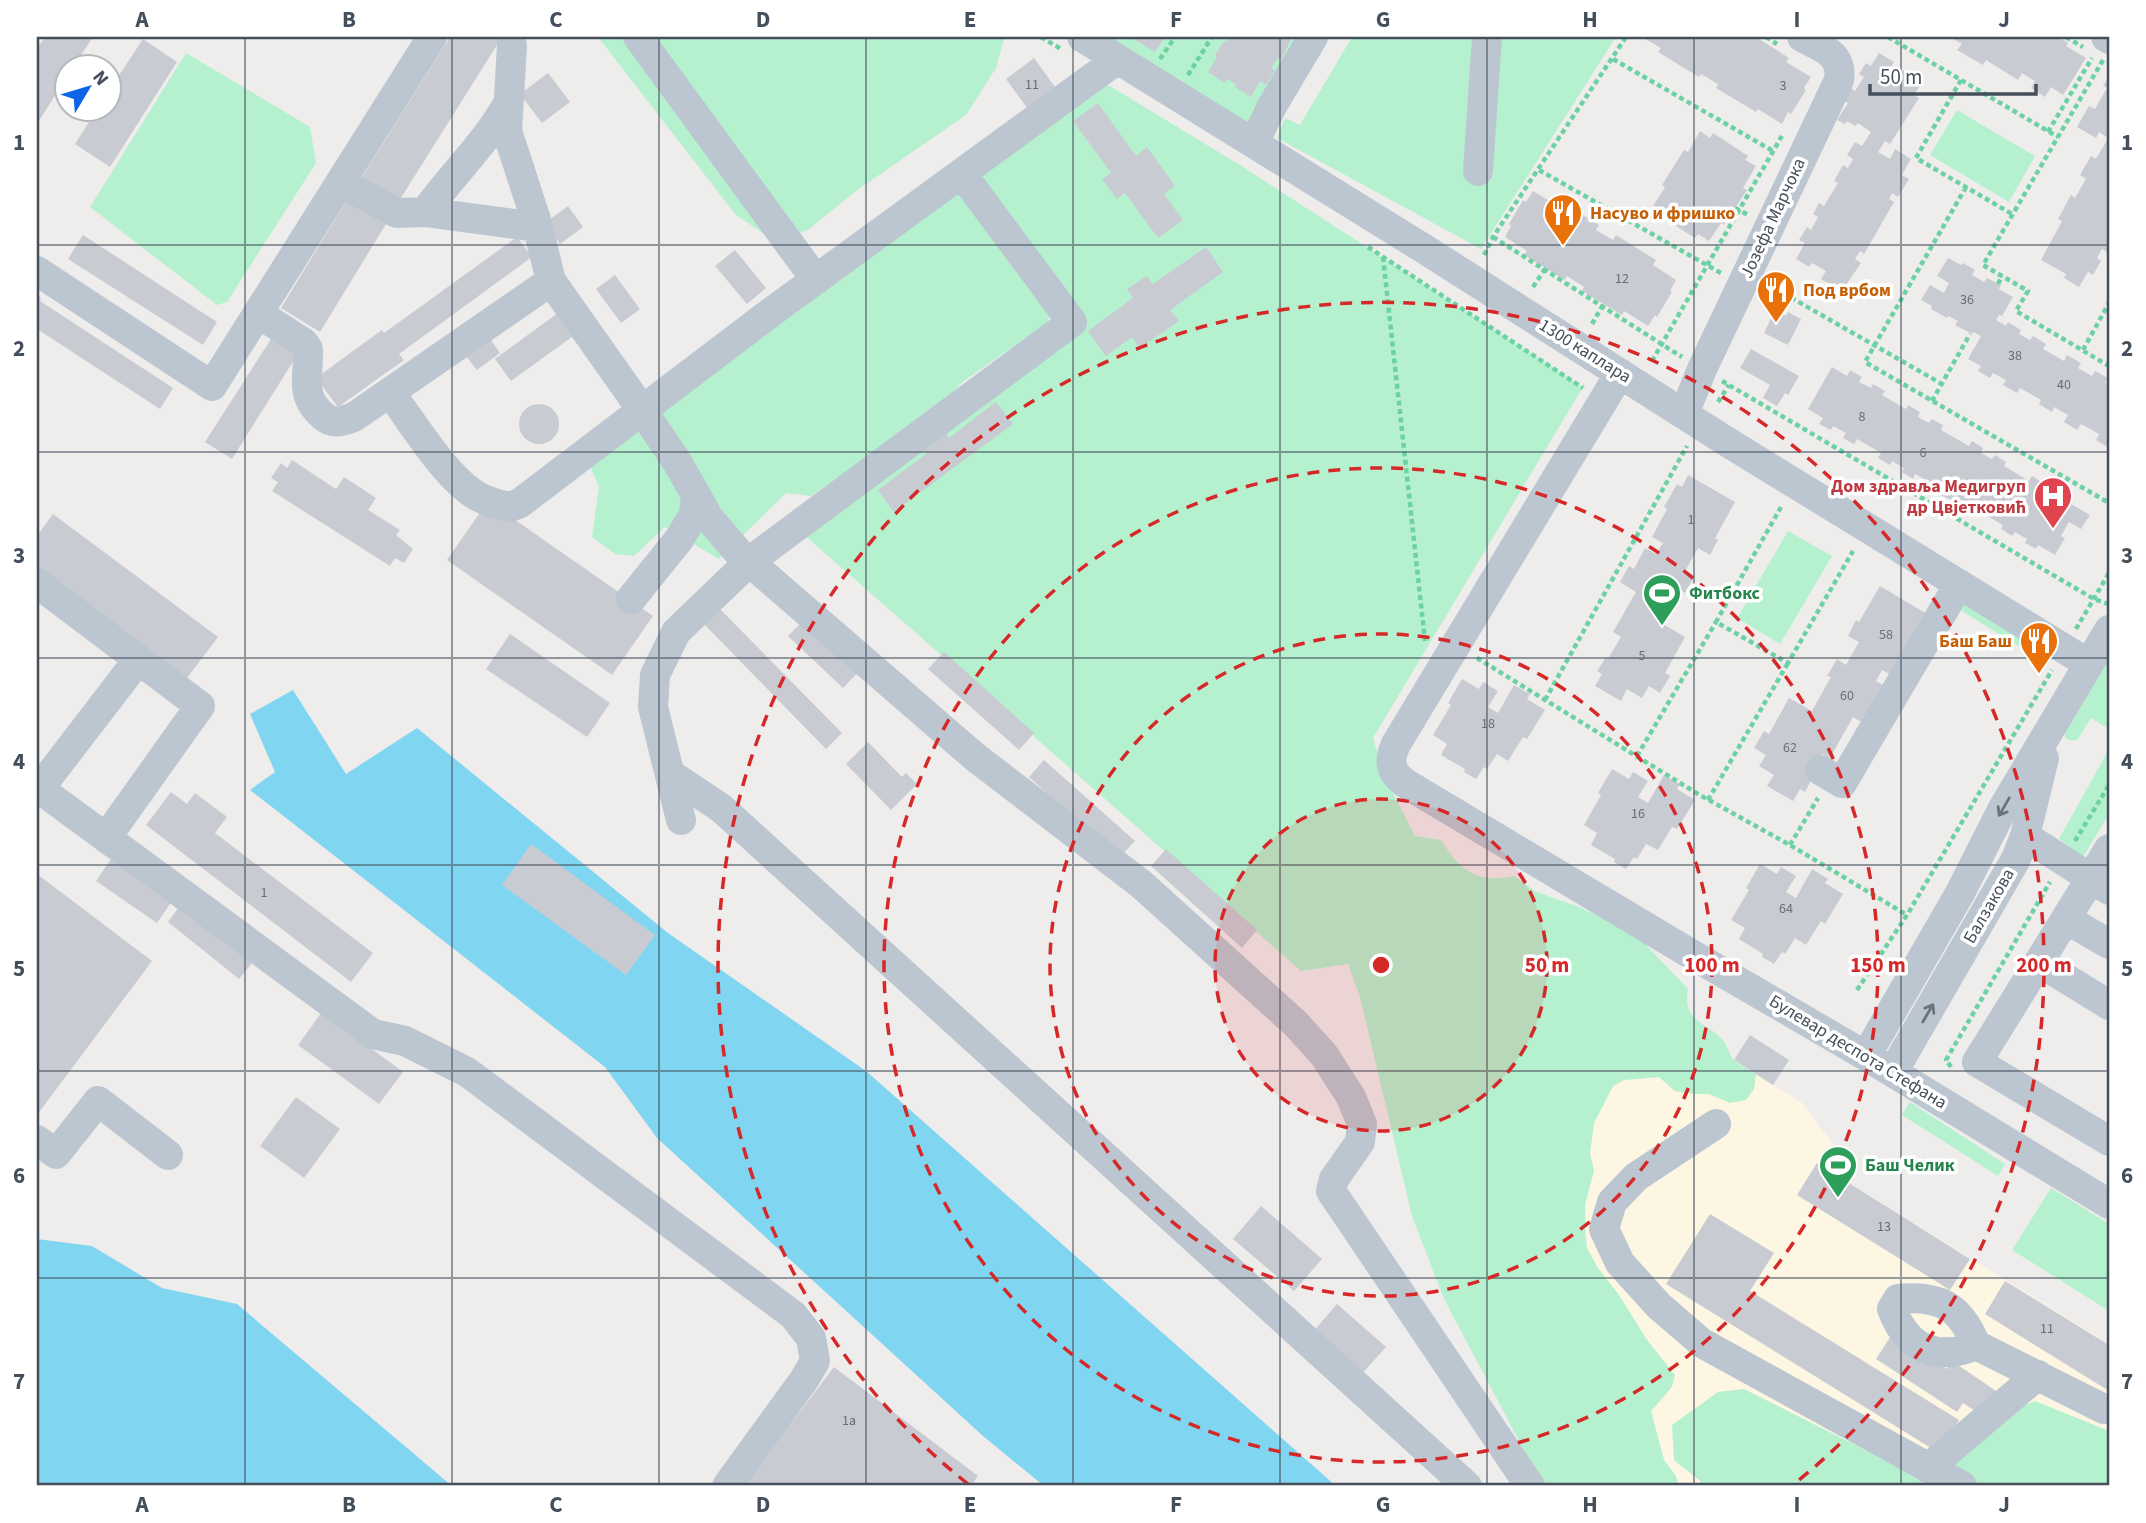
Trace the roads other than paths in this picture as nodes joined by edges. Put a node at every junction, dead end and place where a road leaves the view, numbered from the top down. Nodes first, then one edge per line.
1 (432, 37) edge
2 (638, 37) edge
3 (1082, 37) edge
4 (1313, 37) edge
5 (1487, 37) edge
6 (1802, 37) edge
7 (512, 46) dead end
8 (1118, 59) junction
9 (507, 105) junction
10 (1254, 143) junction
11 (1478, 171) dead end
12 (962, 174) junction
13 (342, 183) junction
14 (425, 212) junction
15 (537, 227) junction
16 (37, 271) edge
17 (816, 279) junction
18 (551, 281) junction
19 (259, 314) junction
20 (1620, 373) junction
21 (390, 392) junction
22 (642, 410) junction
23 (1693, 420) junction
24 (696, 495) junction
25 (750, 561) junction
26 (37, 583) edge
27 (1959, 584) junction
28 (631, 599) dead end
29 (2109, 629) edge
30 (2076, 657) junction
31 (138, 660) junction
32 (2053, 728) junction
33 (1820, 770) dead end
34 (670, 774) junction
35 (38, 788) edge
36 (681, 820) dead end
37 (2025, 836) junction
38 (106, 838) junction
39 (2109, 849) edge
40 (2100, 885) edge
41 (2066, 919) junction
42 (2109, 944) edge
43 (2039, 962) junction
44 (2109, 1005) edge
45 (1866, 1056) junction
46 (1893, 1072) junction
47 (1716, 1124) dead end
48 (37, 1140) edge
49 (2109, 1141) edge
50 (168, 1155) dead end
51 (2109, 1204) edge
52 (1976, 1345) dead end
53 (2038, 1375) junction
54 (2109, 1409) edge
55 (1928, 1468) junction
56 (727, 1486) edge
57 (1467, 1486) edge
58 (1530, 1486) edge
59 (1962, 1486) edge

1 - 13 street
2 - 17 street
3 - 8 street, 1300 каплара
4 - 10 street
5 - 11 street
6 - 23 street, Јозефа Марчока
7 - 9 street
8 - 10 street, 1300 каплара
8 - 12 street
9 - 14 street
9 - 15 street
10 - 20 street, 1300 каплара
12 - 17 street
12 - 25 street
13 - 14 street
13 - 19 street
14 - 15 street
15 - 18 street
16 - 19 street
17 - 22 street
18 - 21 street
18 - 22 street
19 - 21 street
20 - 23 street, 1300 каплара
20 - 45 street, Булевар деспота Стефана
21 - 22 street
22 - 24 street
23 - 27 street, 1300 каплара
24 - 25 street
24 - 28 street
25 - 34 street
25 - 58 street
26 - 31 street
27 - 30 street, 1300 каплара
27 - 33 street
29 - 30 street, Балзакова
30 - 32 street, Балзакова
31 - 35 street
31 - 38 street
32 - 37 street, Балзакова
32 -> 45 street, Балзакова
34 - 36 street
34 - 57 street
35 - 38 street
37 - 40 street
46 -> 37 street, Балзакова
38 - 56 street
39 - 40 street
40 - 41 street
41 - 42 street
41 - 43 street
43 - 44 street
43 - 49 street
45 - 46 street, Булевар деспота Стефана
46 - 51 street, Булевар деспота Стефана
47 - 55 street
48 - 50 street
52 - 53 street
53 - 54 street
53 - 55 street
55 - 59 street

